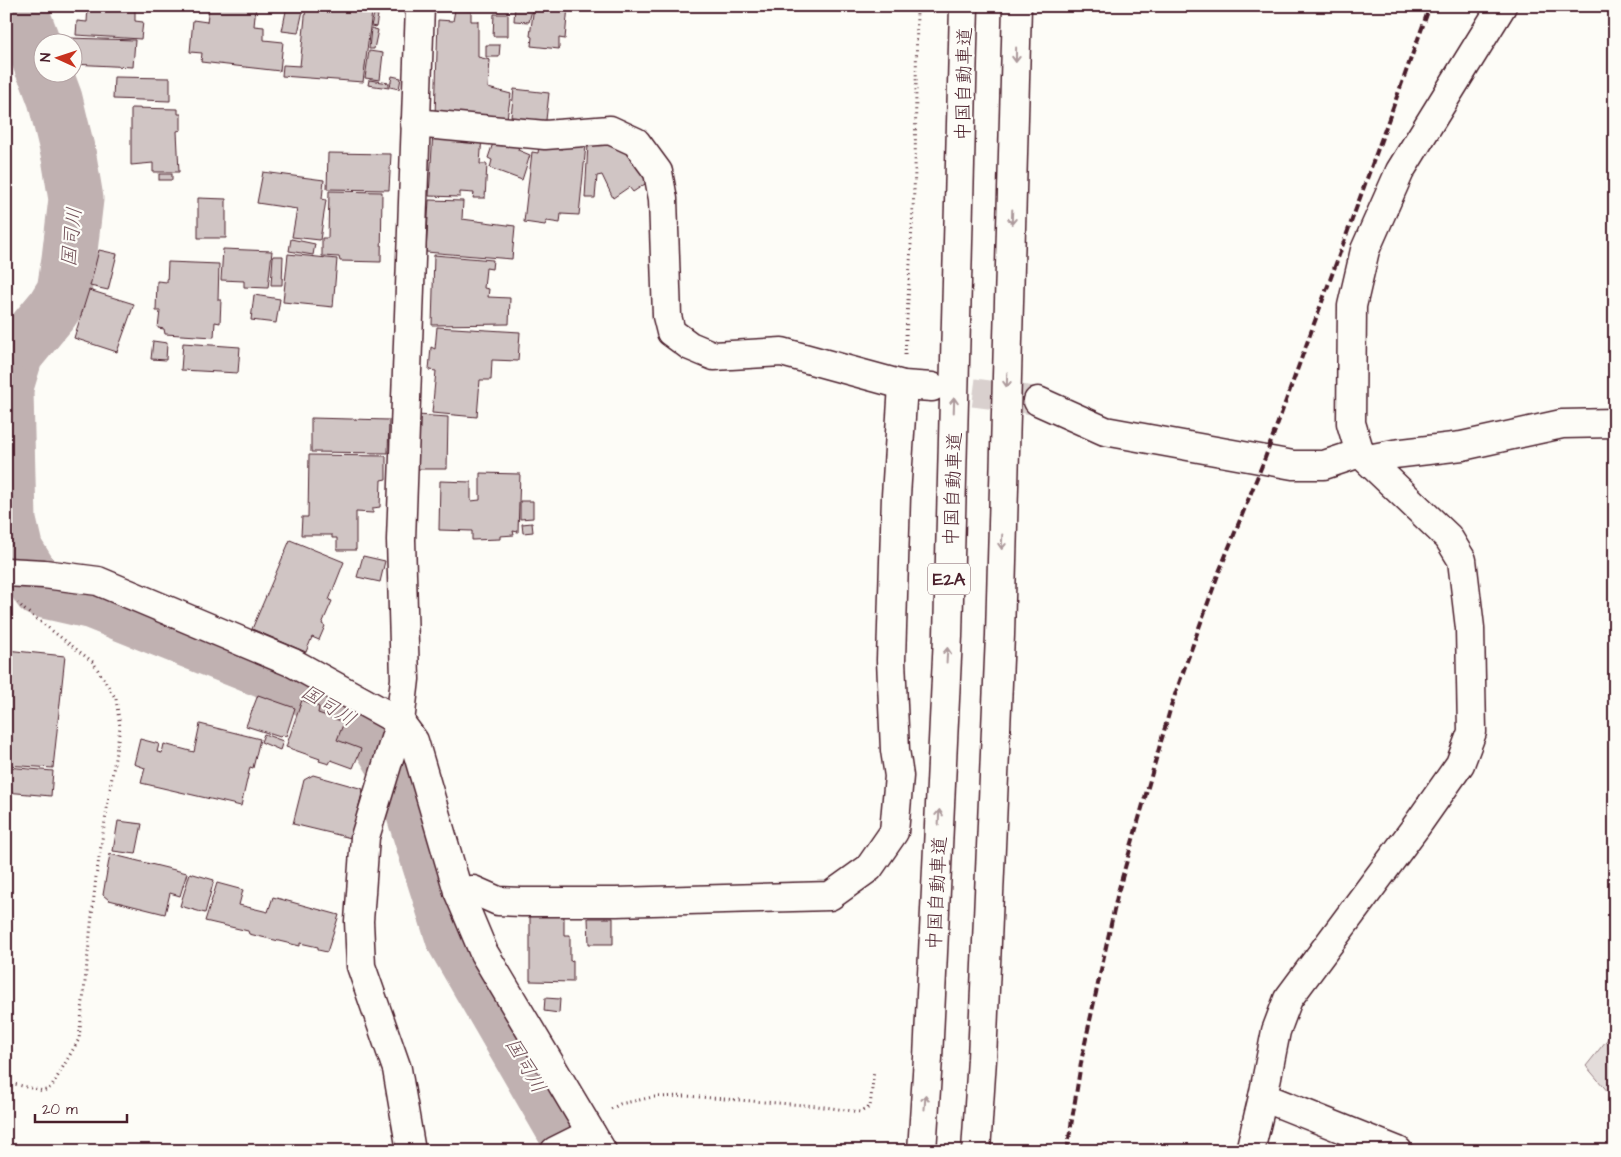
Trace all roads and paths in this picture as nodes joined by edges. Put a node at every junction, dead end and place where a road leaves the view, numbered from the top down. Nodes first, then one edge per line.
1 (420, 6) edge
2 (917, 6) edge
3 (964, 6) edge
4 (1017, 6) edge
5 (1502, 6) edge
6 (415, 123) junction
7 (903, 385) junction
8 (932, 387) tunnel mouth
9 (1038, 401) tunnel mouth
10 (1615, 423) edge
11 (1364, 456) junction
12 (11, 580) edge
13 (394, 742) junction
14 (458, 891) junction
15 (874, 1071) dead end
16 (6, 1082) edge
17 (1263, 1097) junction
18 (579, 1144) edge
19 (411, 1151) edge
20 (922, 1151) edge
21 (976, 1151) edge
22 (1250, 1151) edge
23 (1398, 1151) edge

1 - 6 main road
2 - 7 path
20 -> 3 main road, 中国自動車道 / E2A
4 -> 21 main road
5 - 11 main road
6 - 7 main road
6 - 13 main road
7 - 8 main road
7 - 14 main road
9 - 11 main road
10 - 11 main road
11 - 17 main road
12 - 13 main road
12 - 16 path
13 - 14 main road
13 - 19 main road
14 - 18 main road
15 - 18 path
17 - 22 main road
17 - 23 main road

